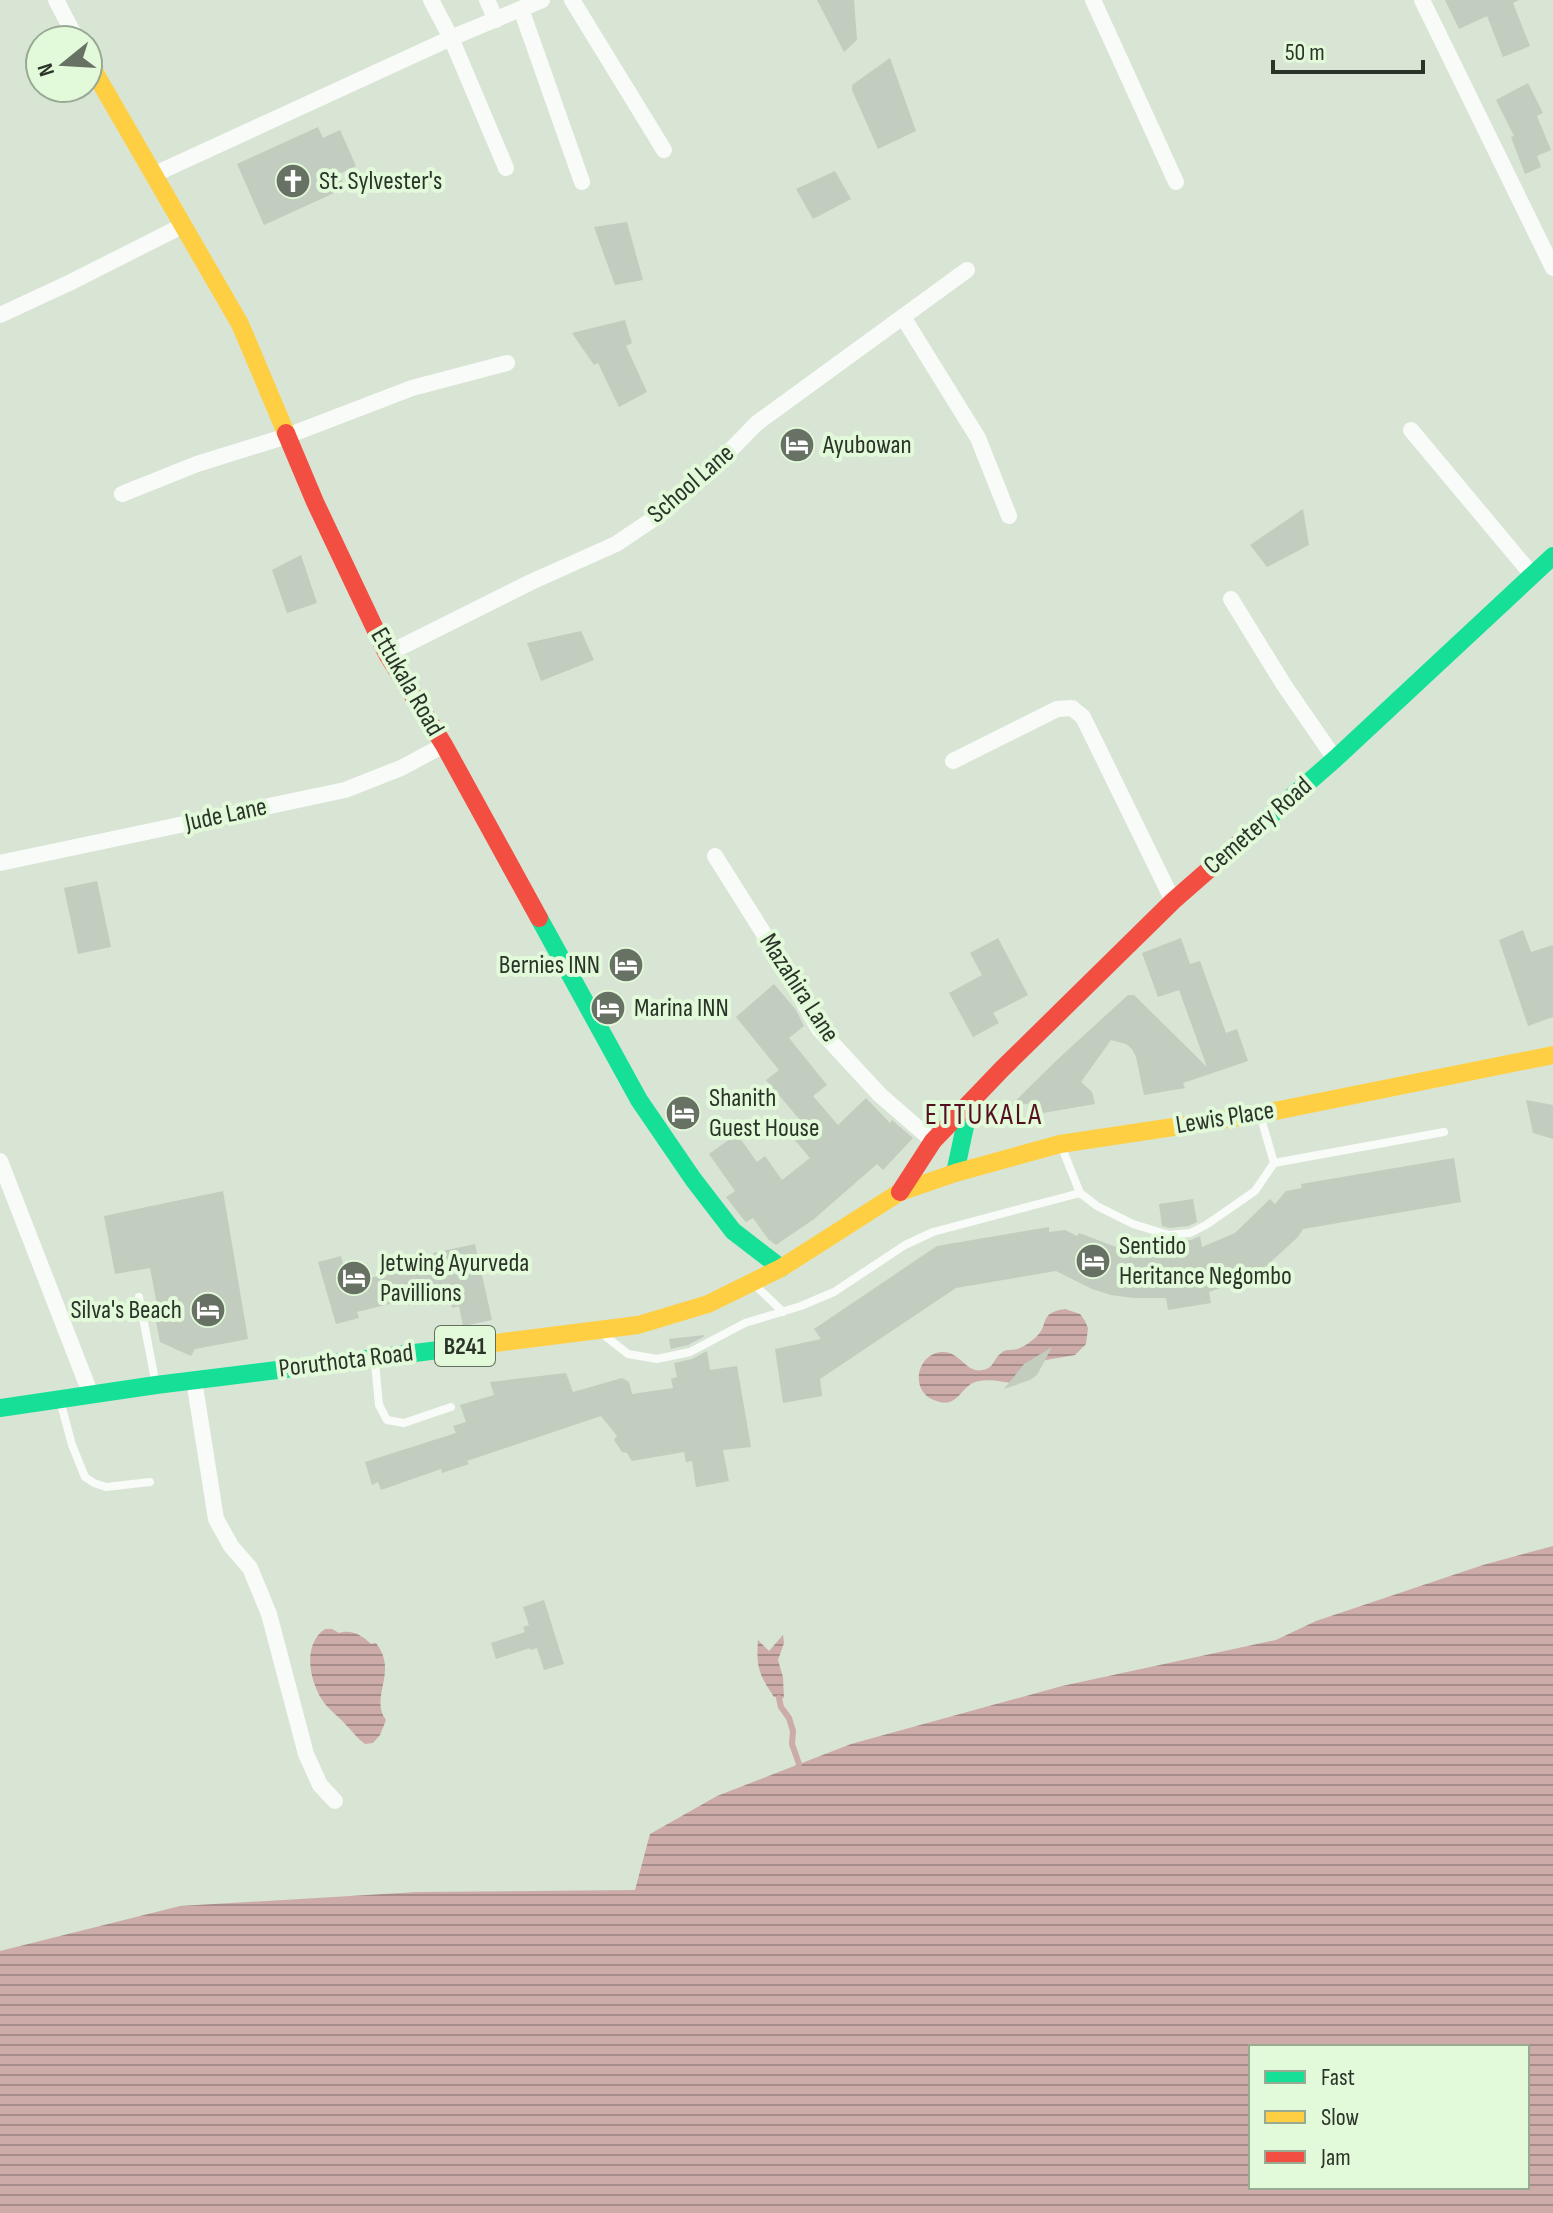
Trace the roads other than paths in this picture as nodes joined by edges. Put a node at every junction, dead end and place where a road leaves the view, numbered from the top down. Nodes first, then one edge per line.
1 (56, 0) edge
2 (431, 0) edge
3 (487, 0) edge
4 (542, 0) edge
5 (572, 0) edge
6 (1093, 0) edge
7 (1422, 0) edge
8 (521, 9) junction
9 (496, 20) junction
10 (69, 24) edge
11 (451, 38) junction
12 (104, 88) edge
13 (664, 150) dead end
14 (506, 168) dead end
15 (155, 174) junction
16 (582, 182) dead end
17 (1176, 182) dead end
18 (184, 225) junction
19 (1553, 268) edge
20 (967, 270) dead end
21 (0, 315) edge
22 (903, 317) junction
23 (507, 363) dead end
24 (1411, 430) dead end
25 (287, 436) junction
26 (122, 494) dead end
27 (1009, 516) dead end
28 (1553, 556) edge
29 (1533, 576) junction
30 (1231, 599) dead end
31 (387, 654) junction
32 (444, 745) junction
33 (1335, 759) junction
34 (953, 761) dead end
35 (715, 856) dead end
36 (0, 863) edge
37 (1173, 901) junction
38 (1553, 1055) edge
39 (970, 1103) junction
40 (1260, 1114) junction
41 (1444, 1132) dead end
42 (933, 1141) junction
43 (1060, 1144) junction
44 (0, 1161) edge
45 (1274, 1163) junction
46 (955, 1173) junction
47 (900, 1192) junction
48 (1080, 1193) junction
49 (781, 1268) junction
50 (753, 1282) junction
51 (139, 1297) dead end
52 (783, 1312) junction
53 (597, 1330) junction
54 (374, 1358) junction
55 (194, 1380) junction
56 (156, 1385) junction
57 (91, 1395) junction
58 (59, 1400) junction
59 (451, 1407) dead end
60 (0, 1408) edge
61 (150, 1482) dead end
62 (335, 1801) dead end

1 - 10 street
2 - 11 street
3 - 9 street
4 - 8 street
5 - 13 street
6 - 17 street
7 - 19 street
8 - 9 street
8 - 16 street
9 - 11 street
11 - 14 street
11 - 15 street
12 - 15 street, Ettukala Road
15 - 18 street, Ettukala Road
18 - 21 street
18 - 25 street, Ettukala Road
20 - 22 street, School Lane
22 - 27 street
22 - 31 street, School Lane
23 - 25 street
24 - 29 street
25 - 26 street
25 - 31 street, Ettukala Road
28 - 29 street, Cemetery Road
29 - 33 street, Cemetery Road
30 - 33 street
31 - 32 street, Ettukala Road
32 - 36 street, Jude Lane
32 - 49 street, Ettukala Road
33 - 37 street, Cemetery Road
34 - 37 street
35 - 42 street, Mazahira Lane
37 - 39 street, Cemetery Road
38 - 40 street, Lewis Place
39 - 42 street, Cemetery Road
39 - 46 street
40 - 43 street, Lewis Place
40 - 45 lane
41 - 45 lane
42 - 47 street, Cemetery Road
43 - 46 street, Lewis Place
43 - 48 lane
44 - 57 street
45 - 48 lane
46 - 47 street, Lewis Place
47 - 49 street, Poruthota Road / B241
48 - 52 lane
49 - 50 street, Poruthota Road / B241
50 - 52 lane
50 - 53 street, Poruthota Road / B241
51 - 56 lane
52 - 53 lane
53 - 54 street, Poruthota Road / B241
54 - 55 street, Poruthota Road / B241
54 - 59 lane
55 - 56 street, Poruthota Road / B241
55 - 62 street
56 - 57 street, Poruthota Road / B241
57 - 58 street, Poruthota Road / B241
58 - 60 street, Poruthota Road / B241
58 - 61 lane

